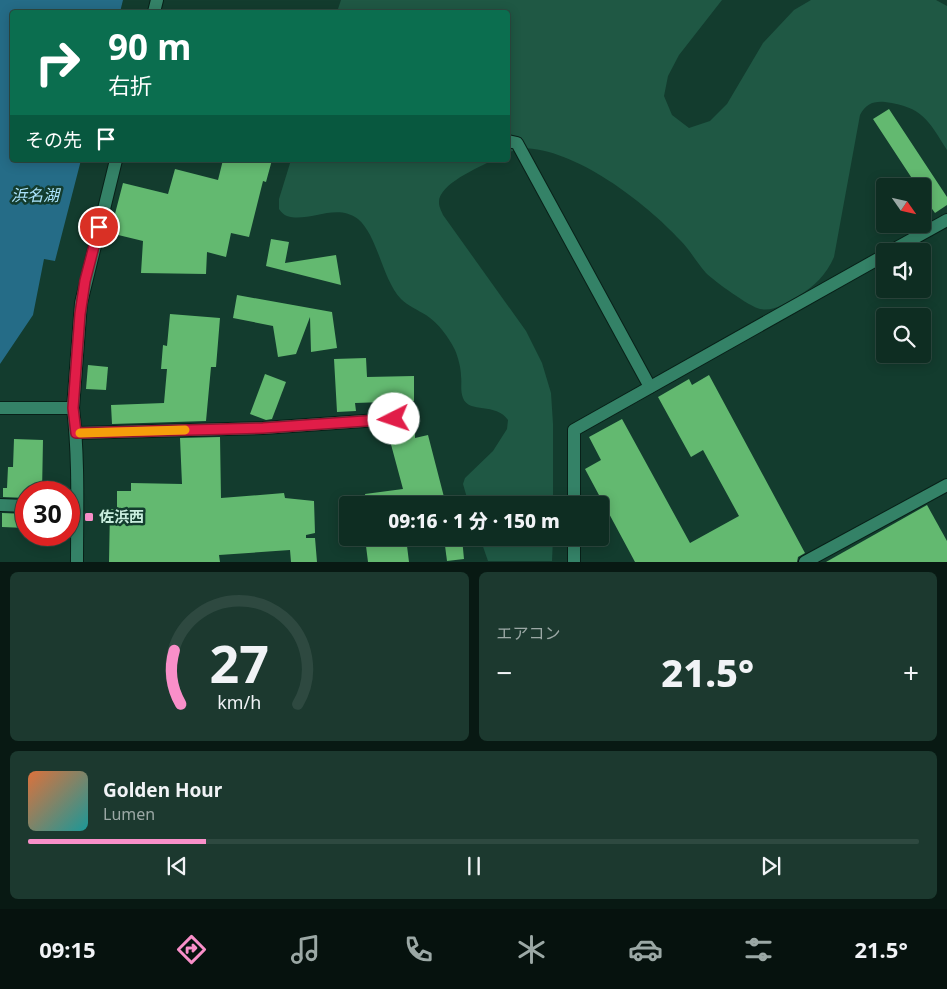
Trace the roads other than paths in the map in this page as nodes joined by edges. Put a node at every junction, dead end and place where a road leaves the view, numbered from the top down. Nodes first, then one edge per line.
1 (510, 141) edge
2 (116, 162) edge
3 (947, 220) edge
4 (905, 243) edge
5 (876, 260) edge
6 (650, 387) junction
7 (0, 408) edge
8 (73, 408) junction
9 (394, 419) dead end
10 (76, 433) junction
11 (76, 481) edge
12 (947, 485) edge
13 (574, 496) edge
14 (0, 505) edge
15 (15, 506) edge
16 (76, 546) edge
17 (574, 546) edge
18 (77, 562) edge
19 (574, 562) edge
20 (806, 562) edge

1 - 6 street
2 - 8 street
3 - 4 street
5 - 6 street
6 - 13 street
7 - 8 street
8 - 10 street
9 - 10 street
10 - 11 street
12 - 20 street
14 - 15 street
16 - 18 street
17 - 19 street

